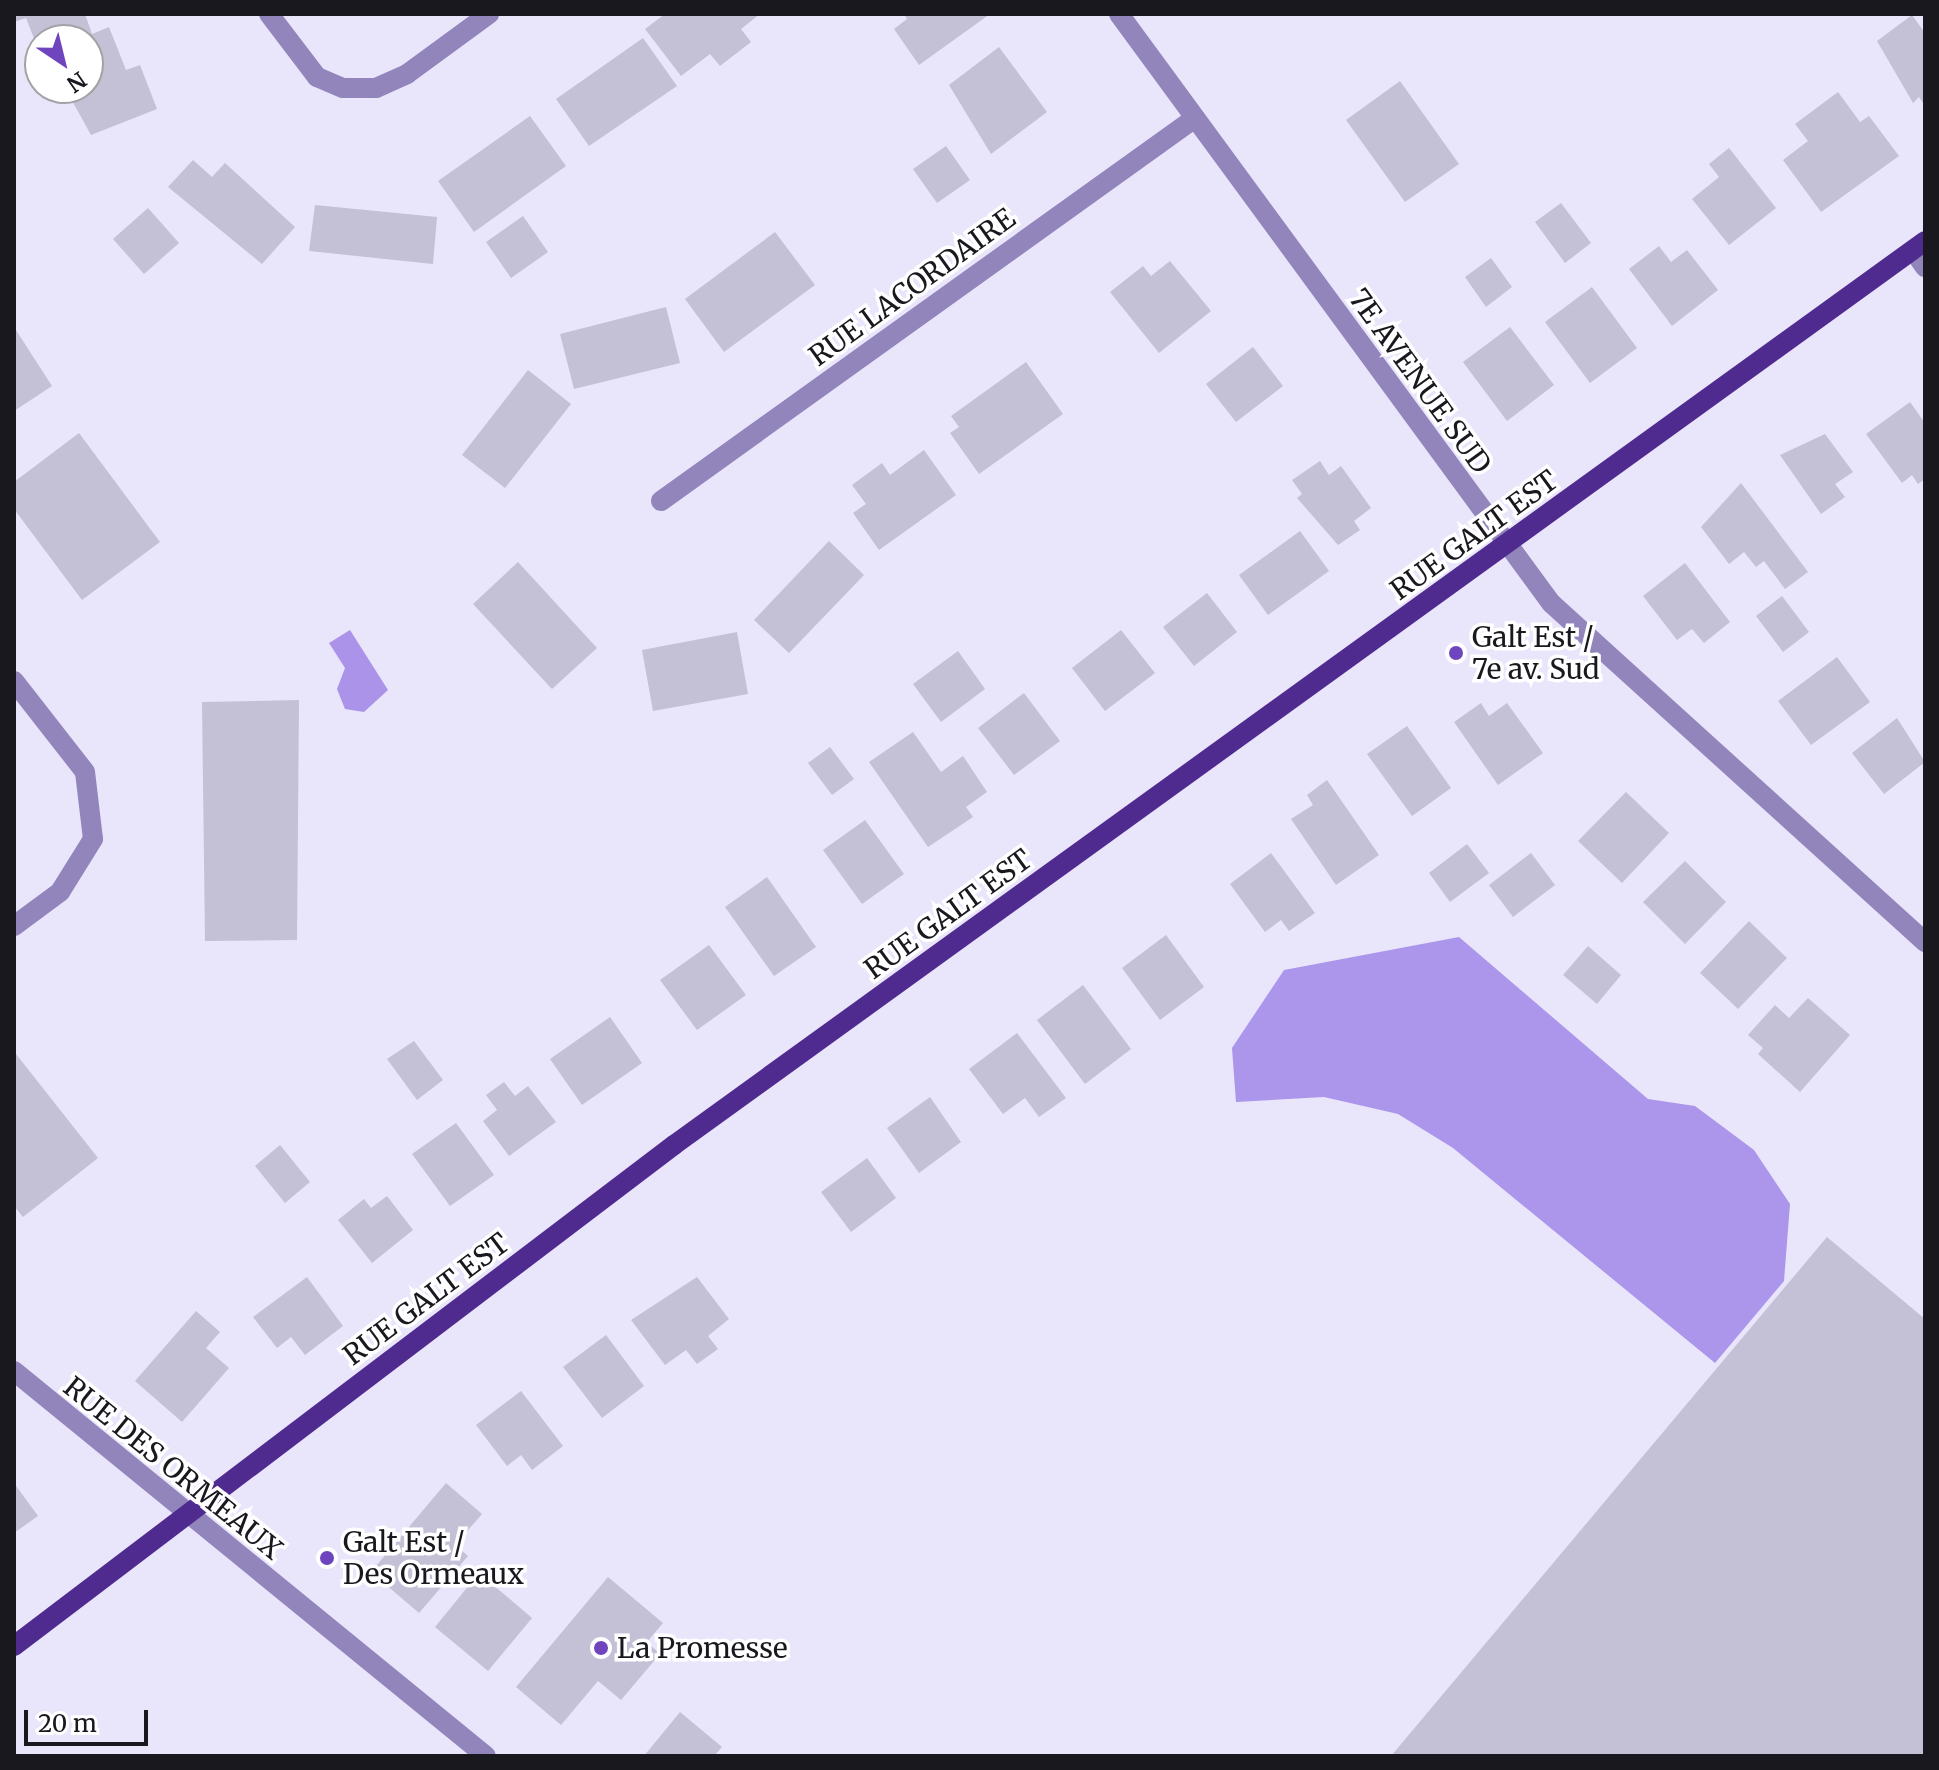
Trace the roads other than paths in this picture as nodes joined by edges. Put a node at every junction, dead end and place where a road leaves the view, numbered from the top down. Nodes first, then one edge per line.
1 (269, 14) edge
2 (489, 14) edge
3 (1119, 14) edge
4 (1195, 118) junction
5 (1921, 253) edge
6 (661, 501) dead end
7 (1507, 546) junction
8 (14, 681) edge
9 (14, 926) edge
10 (1925, 942) edge
11 (14, 1371) edge
12 (189, 1516) junction
13 (14, 1646) edge
14 (486, 1756) edge

1 - 2 street
3 - 4 street, 7E AVENUE SUD
4 - 6 street, RUE LACORDAIRE
4 - 7 street, 7E AVENUE SUD
5 - 7 main road, RUE GALT EST
7 - 10 street, 7E AVENUE SUD
7 - 12 main road, RUE GALT EST
8 - 9 street
11 - 12 street, RUE DES ORMEAUX
12 - 13 main road, RUE GALT EST
12 - 14 street, RUE DES ORMEAUX

